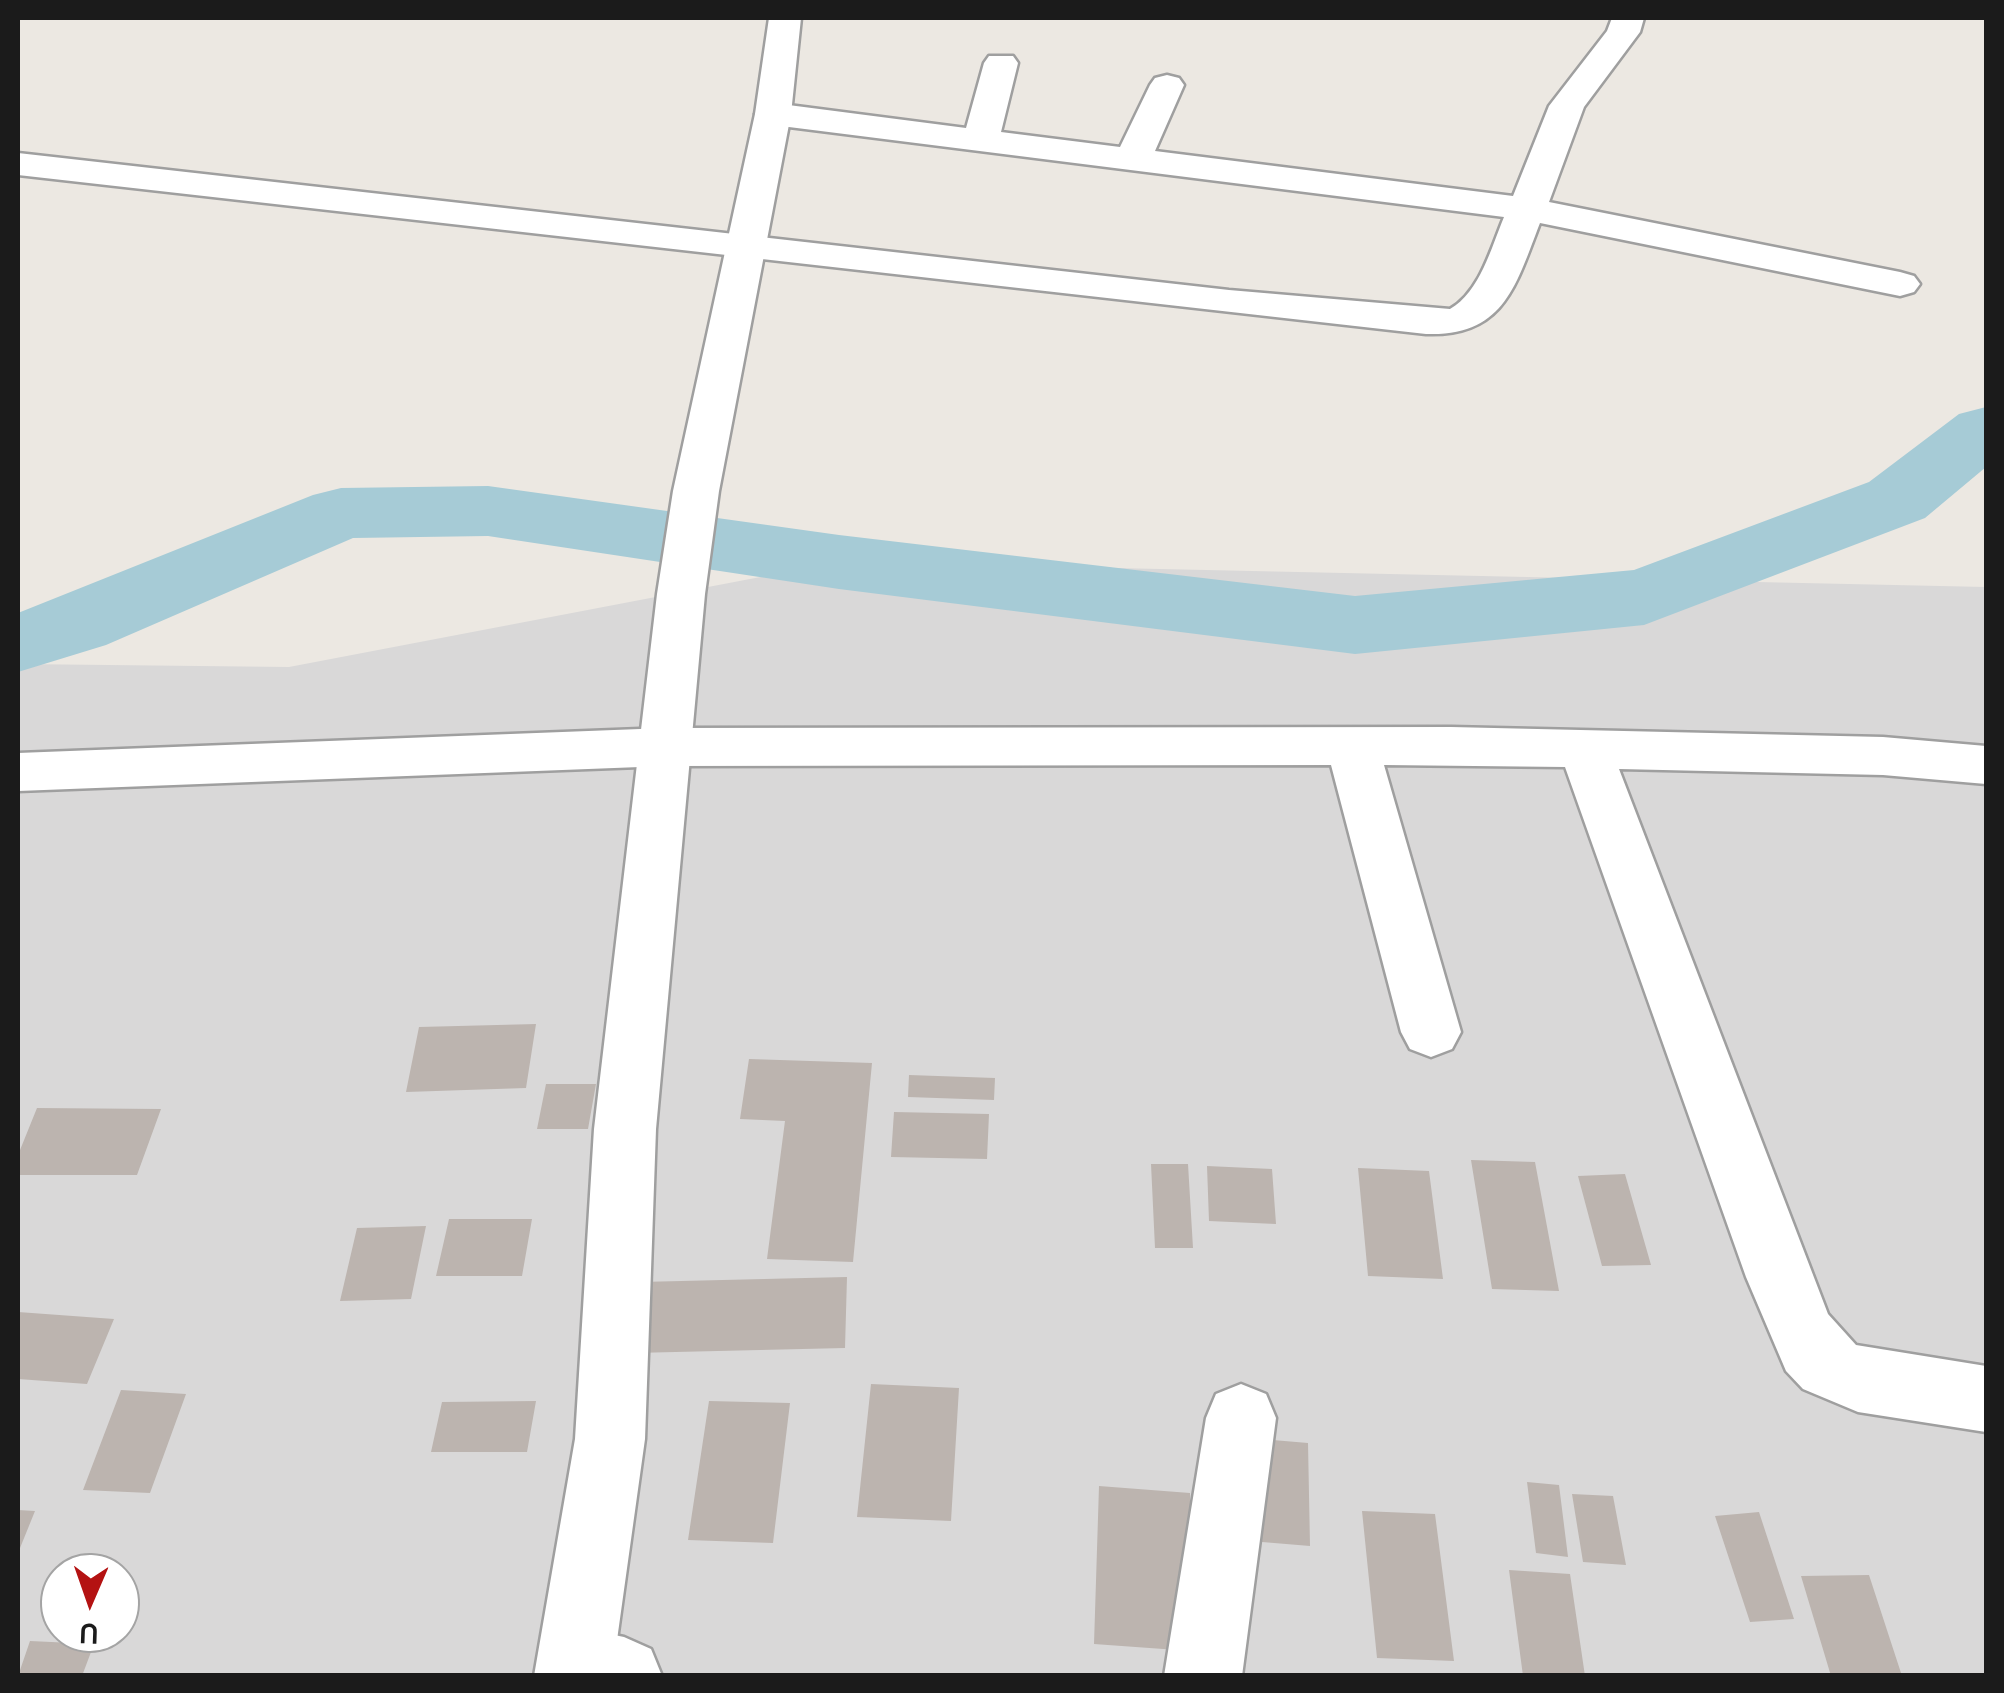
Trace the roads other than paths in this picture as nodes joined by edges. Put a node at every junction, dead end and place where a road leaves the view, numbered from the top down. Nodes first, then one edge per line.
1 (785, 18) edge
2 (1628, 18) edge
3 (1001, 63) dead end
4 (1167, 85) dead end
5 (773, 114) junction
6 (981, 140) junction
7 (1133, 159) junction
8 (18, 164) edge
9 (1526, 209) junction
10 (748, 246) junction
11 (1900, 284) dead end
12 (666, 747) junction
13 (1353, 748) junction
14 (1585, 748) junction
15 (1986, 765) edge
16 (18, 772) edge
17 (1431, 1032) dead end
18 (1986, 1399) edge
19 (1241, 1418) dead end
20 (591, 1672) edge
21 (1203, 1676) edge

1 - 5 street
2 - 9 street
3 - 6 street
4 - 7 street
5 - 6 street
5 - 10 street
6 - 7 street
7 - 9 street
8 - 10 street
9 - 10 street
9 - 11 street
10 - 12 street
12 - 13 street
12 - 16 street
12 - 20 street
13 - 14 street
13 - 17 street
14 - 15 street
14 - 18 street
19 - 21 street

